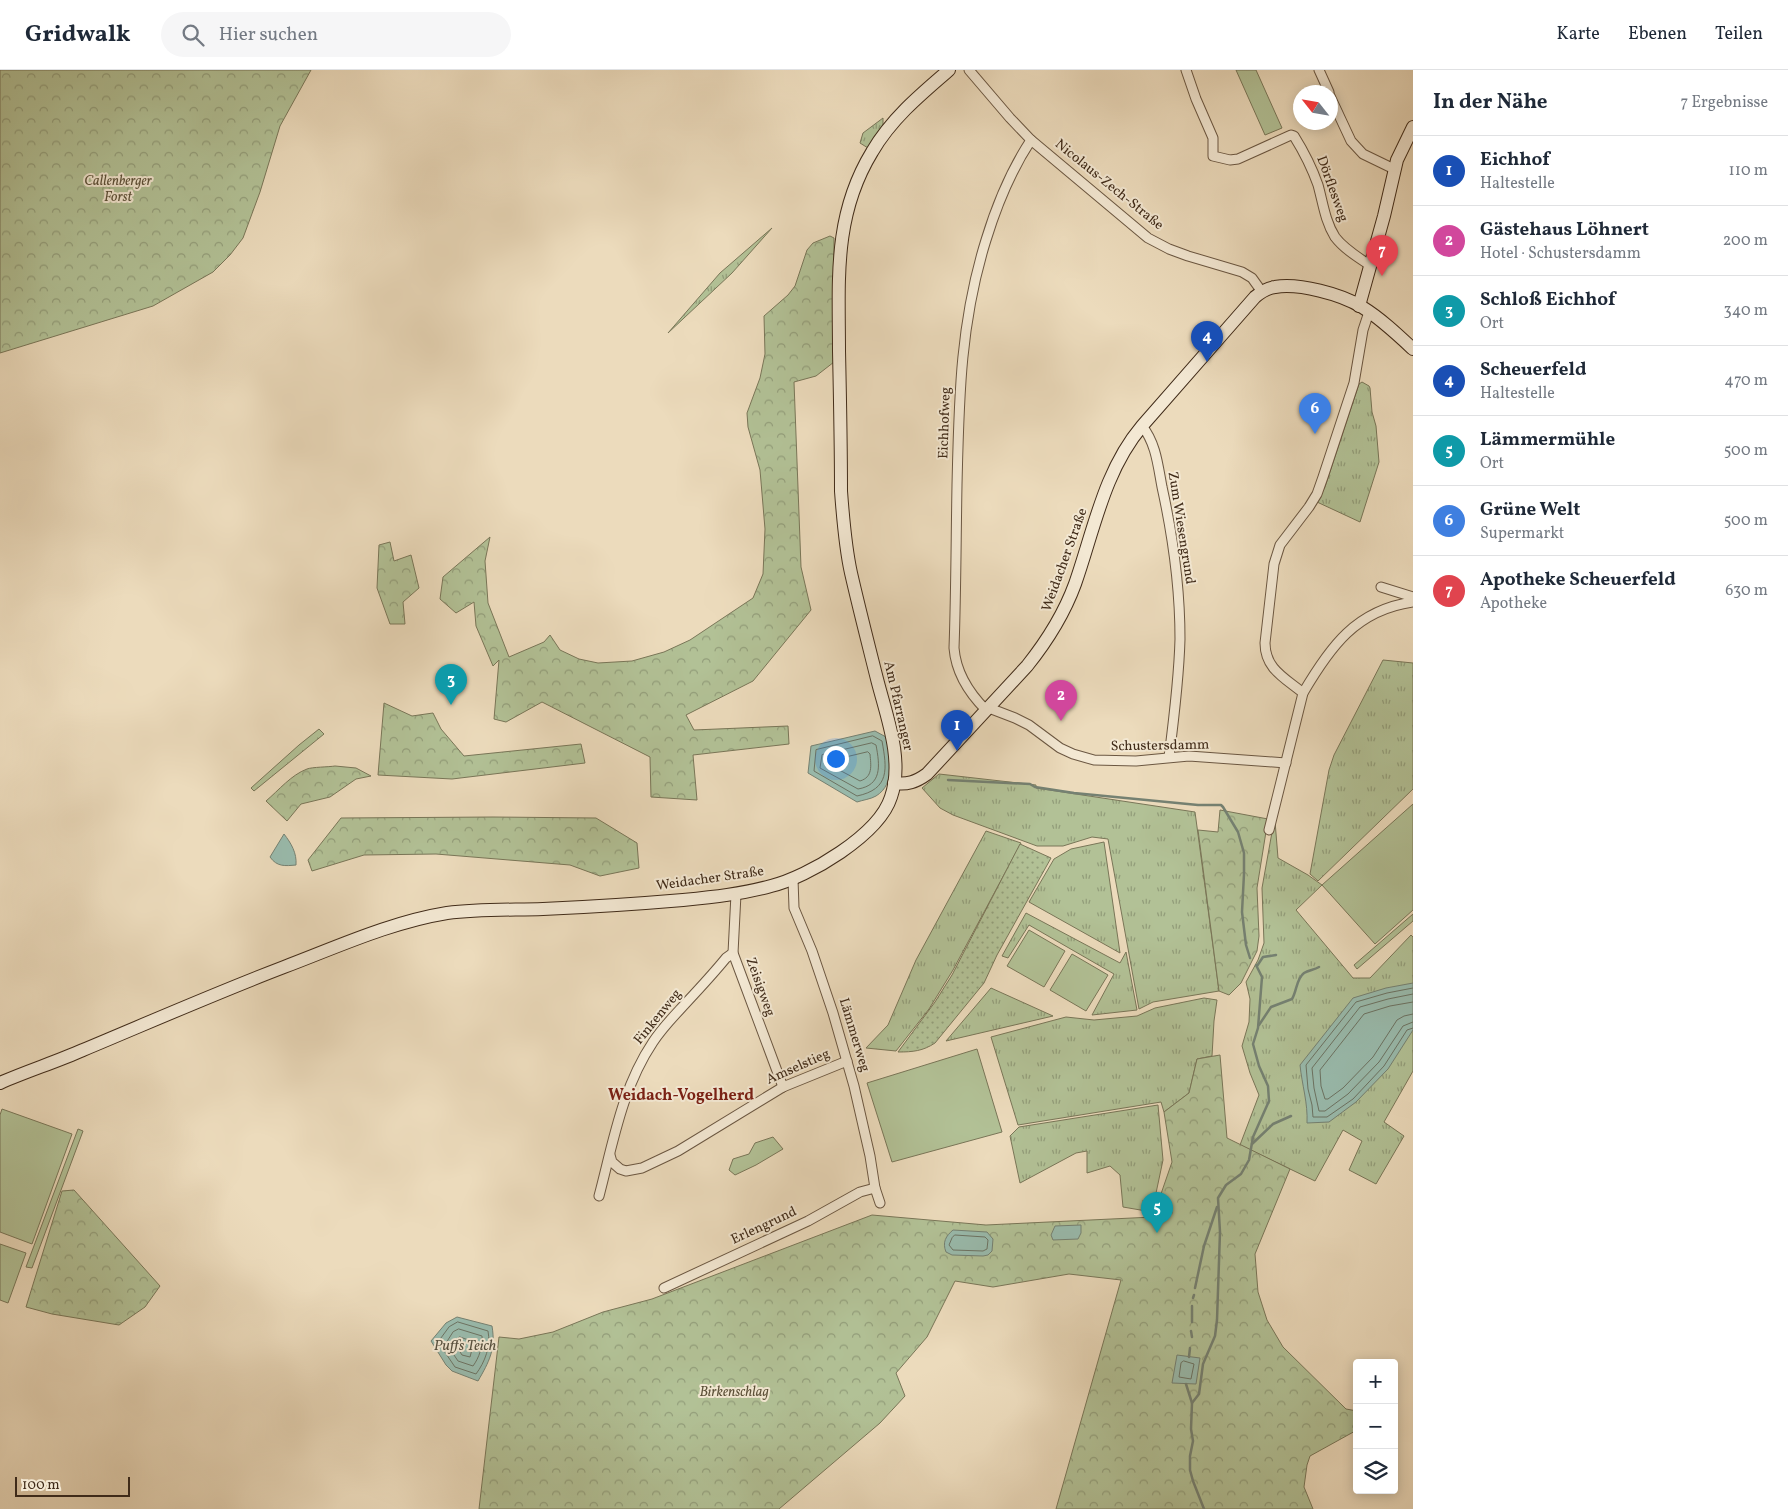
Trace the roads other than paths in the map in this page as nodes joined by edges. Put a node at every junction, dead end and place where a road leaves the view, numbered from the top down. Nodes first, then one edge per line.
1 (949, 70) edge
2 (969, 70) edge
3 (1186, 70) edge
4 (1319, 70) edge
5 (1326, 85) edge
6 (1338, 113) edge
7 (1413, 127) edge
8 (1031, 140) junction
9 (1394, 169) junction
10 (1371, 266) junction
11 (1262, 292) junction
12 (1364, 309) junction
13 (1413, 349) edge
14 (1142, 426) junction
15 (1381, 587) dead end
16 (1413, 597) edge
17 (1413, 602) edge
18 (1304, 693) junction
19 (987, 709) junction
20 (1169, 757) junction
21 (1286, 763) junction
22 (894, 783) junction
23 (1269, 830) dead end
24 (793, 879) junction
25 (736, 894) junction
26 (733, 953) junction
27 (847, 1061) junction
28 (1, 1081) edge
29 (783, 1087) junction
30 (610, 1154) junction
31 (875, 1188) junction
32 (599, 1196) dead end
33 (880, 1203) dead end
34 (664, 1288) dead end

1 - 22 main road, Am Pfarranger
2 - 8 street, Nicolaus-Zech-Straße
3 - 10 street, Dörflesweg
4 - 5 street
6 - 9 street
7 - 9 main road
8 - 11 street, Nicolaus-Zech-Straße
8 - 19 street, Eichhofweg
9 - 10 main road
10 - 12 main road
11 - 12 main road
11 - 14 main road, Weidacher Straße
12 - 13 main road
12 - 18 street
14 - 19 main road, Weidacher Straße
14 - 20 street, Zum Wiesengrund
15 - 16 street
17 - 18 street
18 - 21 street
19 - 20 street, Schustersdamm
19 - 22 main road, Weidacher Straße
20 - 21 street, Schustersdamm
21 - 23 street
22 - 24 main road, Weidacher Straße
24 - 25 main road, Weidacher Straße
24 - 27 street, Lämmerweg
25 - 26 street, Zeisigweg
25 - 28 main road, Weidacher Straße
26 - 29 street, Zeisigweg
26 - 30 street, Finkenweg
27 - 29 street, Amselstieg
27 - 31 street, Lämmerweg
29 - 30 street, Amselstieg
30 - 32 street, Finkenweg
31 - 33 street, Lämmerweg
31 - 34 street, Erlengrund

